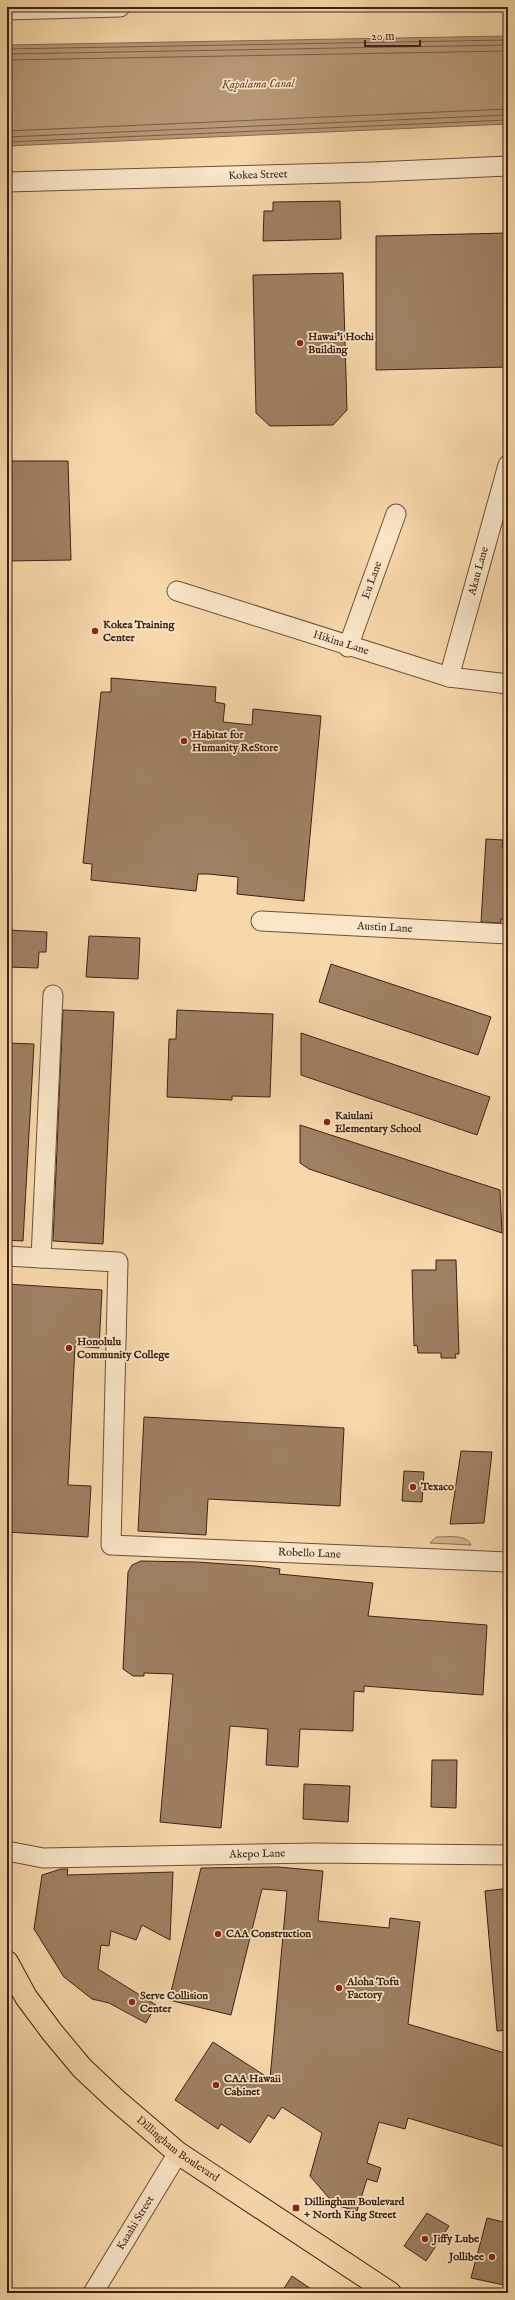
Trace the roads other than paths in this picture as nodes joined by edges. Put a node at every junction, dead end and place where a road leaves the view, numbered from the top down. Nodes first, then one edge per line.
1 (120, 7) edge
2 (7, 10) edge
3 (508, 166) edge
4 (7, 182) edge
5 (508, 465) edge
6 (396, 514) dead end
7 (177, 592) dead end
8 (348, 646) junction
9 (449, 677) junction
10 (508, 684) edge
11 (261, 921) dead end
12 (508, 934) edge
13 (53, 996) dead end
14 (7, 1256) edge
15 (41, 1258) junction
16 (508, 1562) edge
17 (7, 1851) edge
18 (508, 1855) edge
19 (7, 1962) edge
20 (178, 2153) junction
21 (93, 2293) edge
22 (390, 2293) edge

1 - 2 street
3 - 4 street, Kokea Street
5 - 9 street, Akau Lane
6 - 8 street, Eu Lane
7 - 8 street, Hikina Lane
8 - 9 street, Hikina Lane
9 - 10 street, Hikina Lane
11 - 12 street, Austin Lane
13 - 15 street
14 - 15 street
15 - 16 street, Robello Lane
17 - 18 street, Akepo Lane
19 - 20 main road, Dillingham Boulevard
20 - 21 street, Kaaahi Street
20 - 22 main road, Dillingham Boulevard

